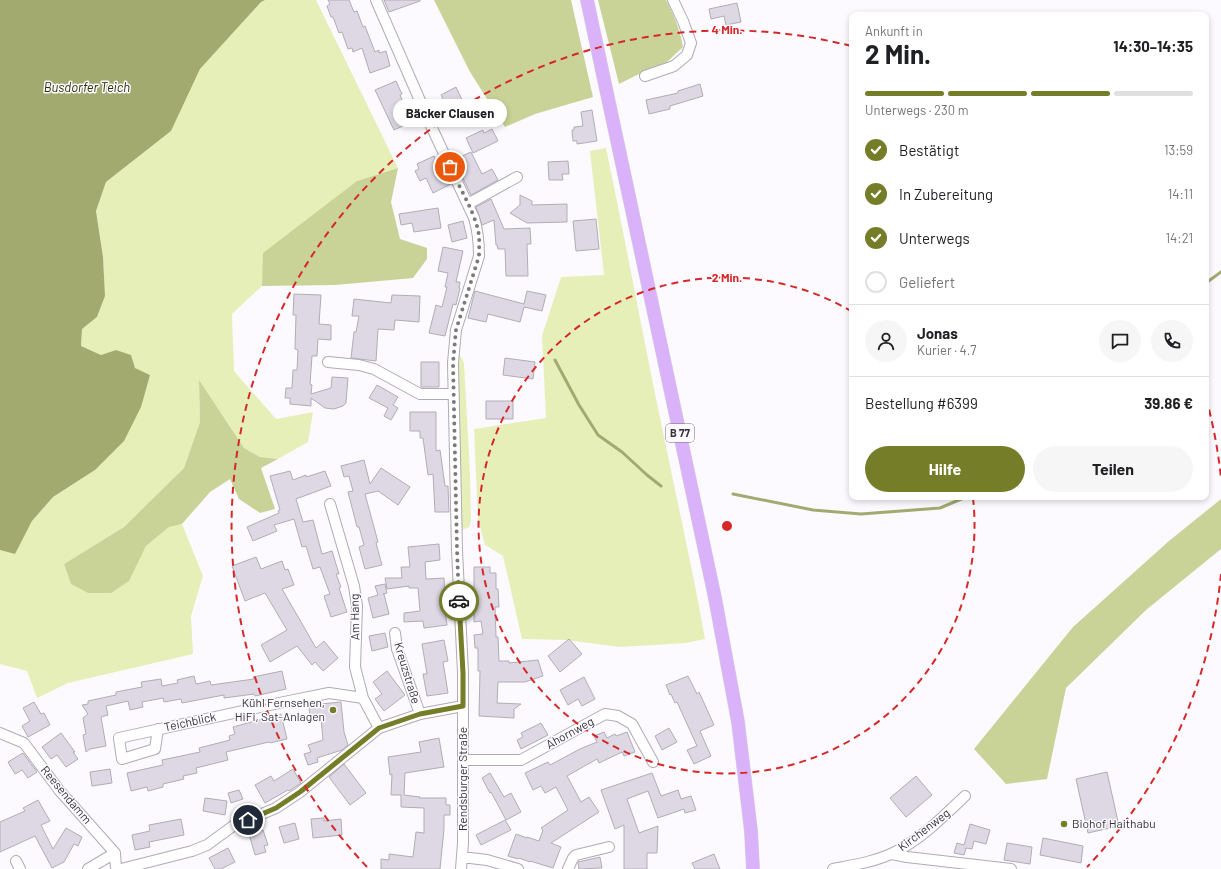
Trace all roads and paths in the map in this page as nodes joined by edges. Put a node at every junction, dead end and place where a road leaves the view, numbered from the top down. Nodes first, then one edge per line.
1 (376, 0) edge
2 (587, 0) edge
3 (673, 0) edge
4 (645, 76) dead end
5 (518, 177) dead end
6 (468, 204) junction
7 (328, 362) dead end
8 (453, 394) junction
9 (330, 504) dead end
10 (395, 633) dead end
11 (363, 698) junction
12 (463, 706) junction
13 (420, 714) junction
14 (379, 728) junction
15 (158, 729) dead end
16 (0, 733) edge
17 (464, 760) junction
18 (653, 762) dead end
19 (965, 796) dead end
20 (609, 848) dead end
21 (115, 853) junction
22 (892, 854) junction
23 (462, 858) junction
24 (88, 869) edge
25 (116, 869) edge
26 (121, 869) edge
27 (461, 869) edge
28 (518, 869) edge
29 (568, 869) edge
30 (753, 869) edge
31 (833, 869) edge
32 (1011, 869) edge

1 - 6 street, Rendsburger Straße
2 - 30 main road, B 77
3 - 4 street
5 - 6 street
6 - 8 street, Rendsburger Straße
7 - 8 street
8 - 12 street, Rendsburger Straße
9 - 11 street, Am Hang
10 - 13 street, Kreuzstraße
11 - 14 street, Am Hang
11 - 15 street, Teichblick
12 - 13 street, Kreuzstraße
12 - 17 street, Rendsburger Straße
13 - 14 street, Kreuzstraße
14 - 26 street, Kreuzstraße
16 - 21 street, Reesendamm
17 - 18 street, Ahornweg
17 - 23 street, Rendsburger Straße
19 - 22 street, Kirchenweg
20 - 29 street
21 - 24 street
21 - 25 street
22 - 31 street, Kirchenweg
22 - 32 street
23 - 27 street, Rendsburger Straße
23 - 28 street

